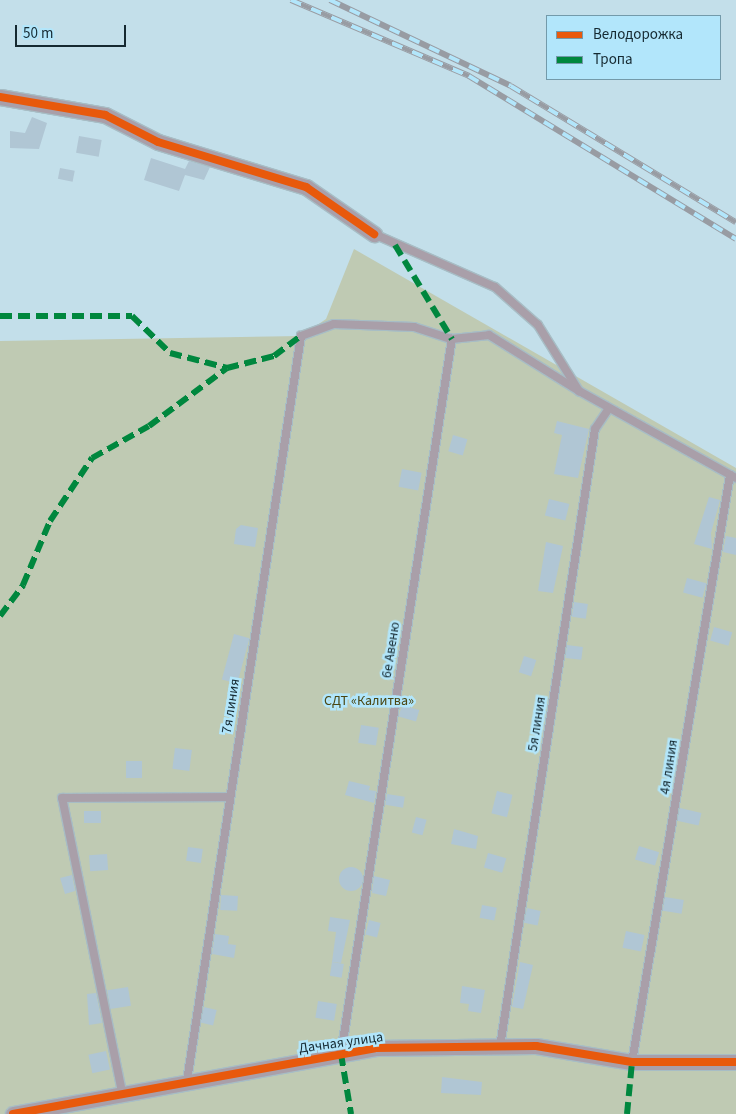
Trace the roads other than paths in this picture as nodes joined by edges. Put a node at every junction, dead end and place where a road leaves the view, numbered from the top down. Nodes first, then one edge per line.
1 (0, 97) edge
2 (374, 234) joint
3 (452, 339) junction
4 (579, 390) junction
5 (609, 408) junction
6 (733, 477) edge
7 (230, 797) junction
8 (500, 1047) junction
9 (341, 1054) junction
10 (632, 1062) junction
11 (736, 1062) edge
12 (187, 1081) junction
13 (122, 1092) junction
14 (13, 1114) edge

1 - 2 street
2 - 4 lane
3 - 4 lane
3 - 7 lane, 7я линия
3 - 9 lane, 6е Авеню
4 - 5 lane
5 - 6 lane
5 - 8 lane, 5я линия
6 - 10 lane, 4я линия
7 - 12 lane, 7я линия
7 - 13 lane
8 - 9 street, Дачная улица
8 - 10 street, Дачная улица
9 - 12 street, Дачная улица
10 - 11 street, Дачная улица
12 - 13 street, Дачная улица
13 - 14 street, Дачная улица

